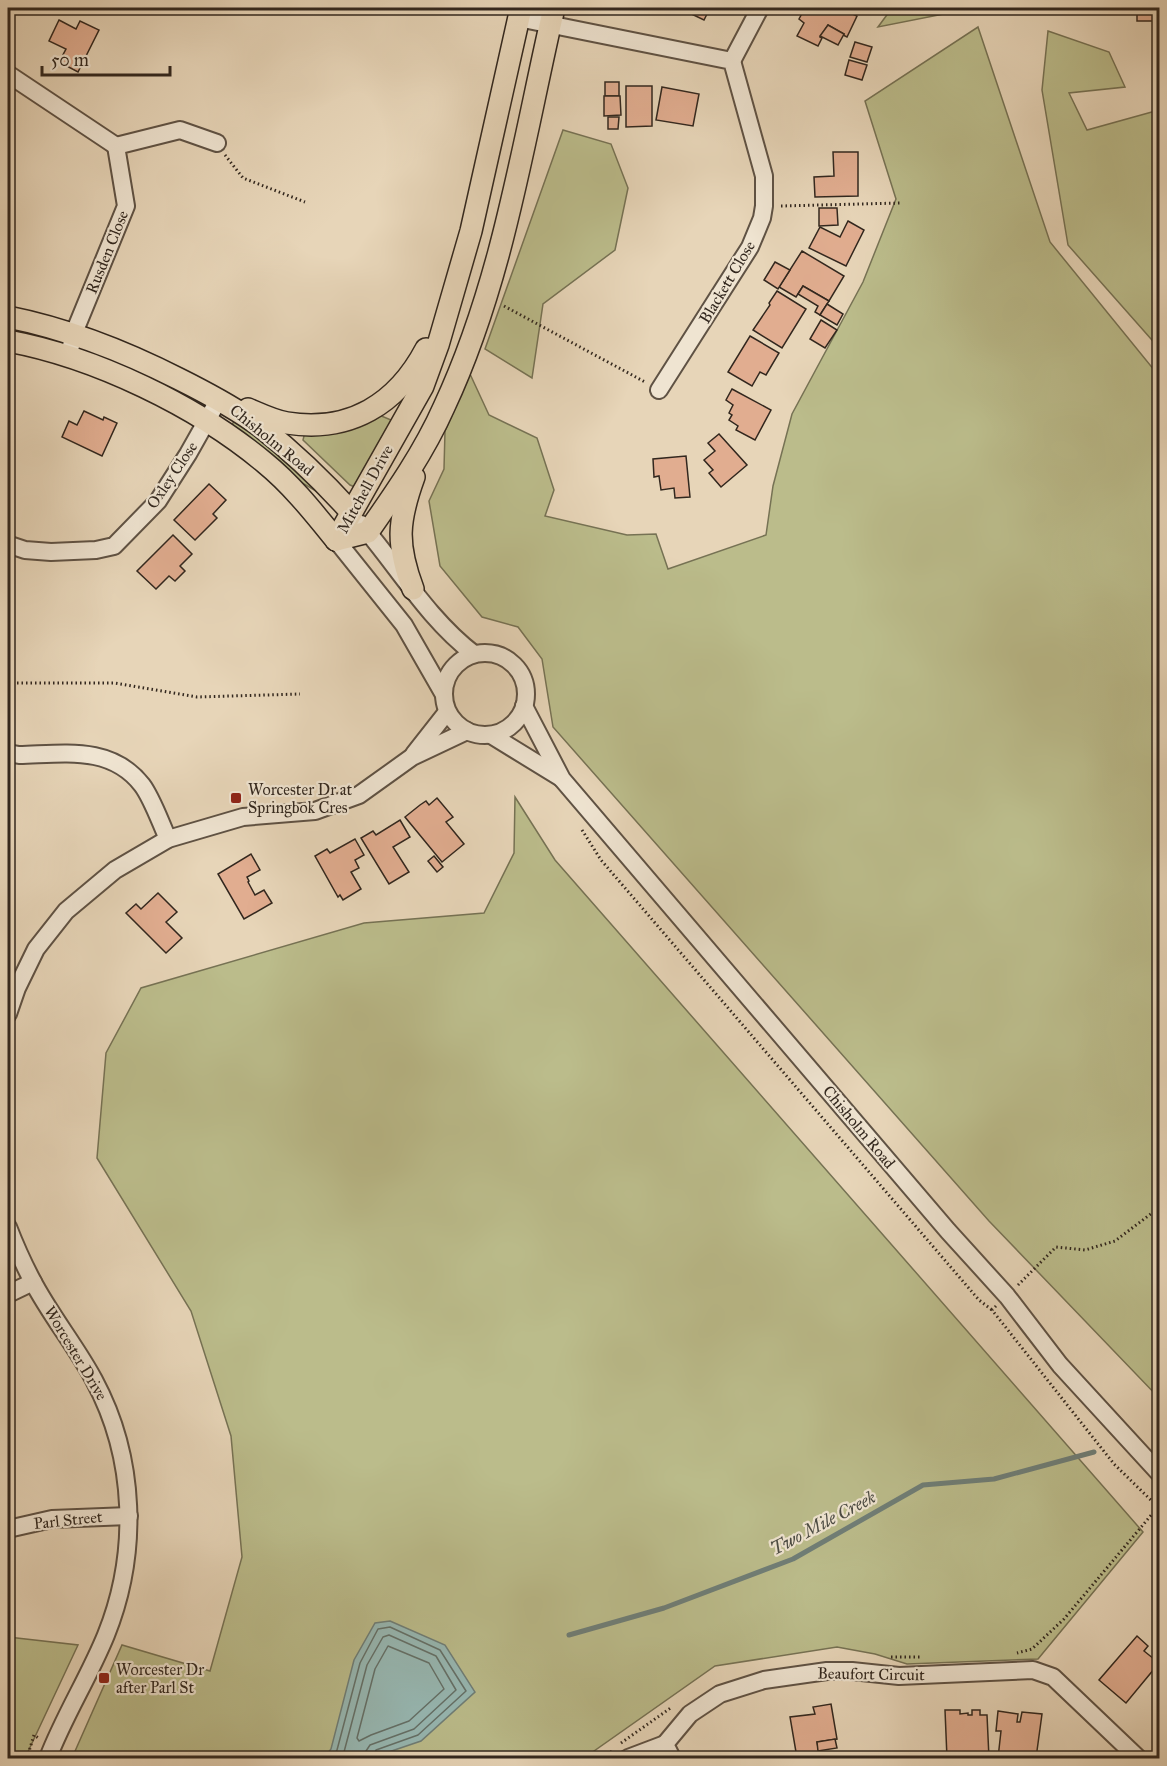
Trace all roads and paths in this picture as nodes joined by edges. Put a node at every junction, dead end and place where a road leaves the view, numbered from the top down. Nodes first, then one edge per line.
1 (760, 8) edge
2 (519, 13) edge
3 (552, 16) edge
4 (732, 61) junction
5 (8, 74) edge
6 (217, 143) joint
7 (116, 146) junction
8 (305, 202) dead end
9 (900, 202) dead end
10 (764, 206) junction
11 (454, 295) junction
12 (504, 306) dead end
13 (8, 317) edge
14 (74, 333) junction
15 (8, 341) edge
16 (68, 356) junction
17 (660, 390) joint
18 (219, 399) junction
19 (205, 420) junction
20 (425, 445) junction
21 (351, 512) junction
22 (368, 532) junction
23 (336, 540) junction
24 (10, 545) dead end
25 (413, 589) junction
26 (474, 654) junction
27 (8, 683) edge
28 (443, 693) junction
29 (300, 694) dead end
30 (524, 706) junction
31 (447, 712) junction
32 (467, 731) junction
33 (491, 735) junction
34 (8, 753) edge
35 (412, 758) junction
36 (562, 779) junction
37 (579, 827) dead end
38 (168, 839) junction
39 (8, 1014) edge
40 (1160, 1207) edge
41 (8, 1227) edge
42 (33, 1282) junction
43 (1015, 1288) dead end
44 (8, 1294) edge
45 (998, 1304) dead end
46 (992, 1310) junction
47 (1160, 1474) edge
48 (129, 1516) junction
49 (8, 1528) edge
50 (1014, 1654) dead end
51 (885, 1657) dead end
52 (921, 1657) dead end
53 (681, 1702) dead end
54 (39, 1738) dead end
55 (668, 1751) edge
56 (66, 1753) dead end
57 (27, 1758) edge
58 (48, 1758) edge
59 (95, 1758) edge
60 (604, 1758) edge
61 (628, 1758) edge
62 (1138, 1758) edge

1 - 4 street
2 - 3 street
2 - 11 main road, Mitchell Drive
3 - 4 street
3 - 20 main road, Mitchell Drive
4 - 10 street, Blackett Close
5 - 7 street
6 - 7 street
6 - 8 path
7 - 14 street, Rusden Close
9 - 10 path
10 - 17 street, Blackett Close
11 - 18 main road
11 - 21 main road, Mitchell Drive
12 - 17 path
13 - 14 main road, Chisholm Road
14 - 16 street, Rusden Close
14 - 18 main road, Chisholm Road
15 - 16 main road, Chisholm Road
16 - 19 main road, Chisholm Road
18 - 19 street, Oxley Close
18 - 21 main road, Chisholm Road
19 - 23 main road, Chisholm Road
19 - 24 street, Oxley Close
20 - 22 main road, Mitchell Drive
20 - 25 main road
21 - 22 street, Chisholm Road
21 - 23 main road, Mitchell Drive
22 - 23 main road, Mitchell Drive
22 - 25 street, Chisholm Road
23 - 28 street, Chisholm Road
25 - 26 street, Chisholm Road
26 - 28 street
26 - 30 street
27 - 29 path
28 - 31 street
30 - 33 street
30 - 36 street, Chisholm Road
31 - 32 street
31 - 35 street
32 - 33 street
32 - 35 street
33 - 36 street, Chisholm Road
34 - 38 street
35 - 38 street
36 - 47 street, Chisholm Road
37 - 46 path
38 - 39 street
40 - 43 path
41 - 42 street, Worcester Drive
42 - 44 street
42 - 48 street, Worcester Drive
45 - 46 path
46 - 50 path
48 - 49 street, Parl Street
48 - 58 street, Worcester Drive
51 - 52 path
53 - 60 path
54 - 57 path
55 - 61 street, Beaufort Circuit
55 - 62 street, Beaufort Circuit
56 - 59 path

